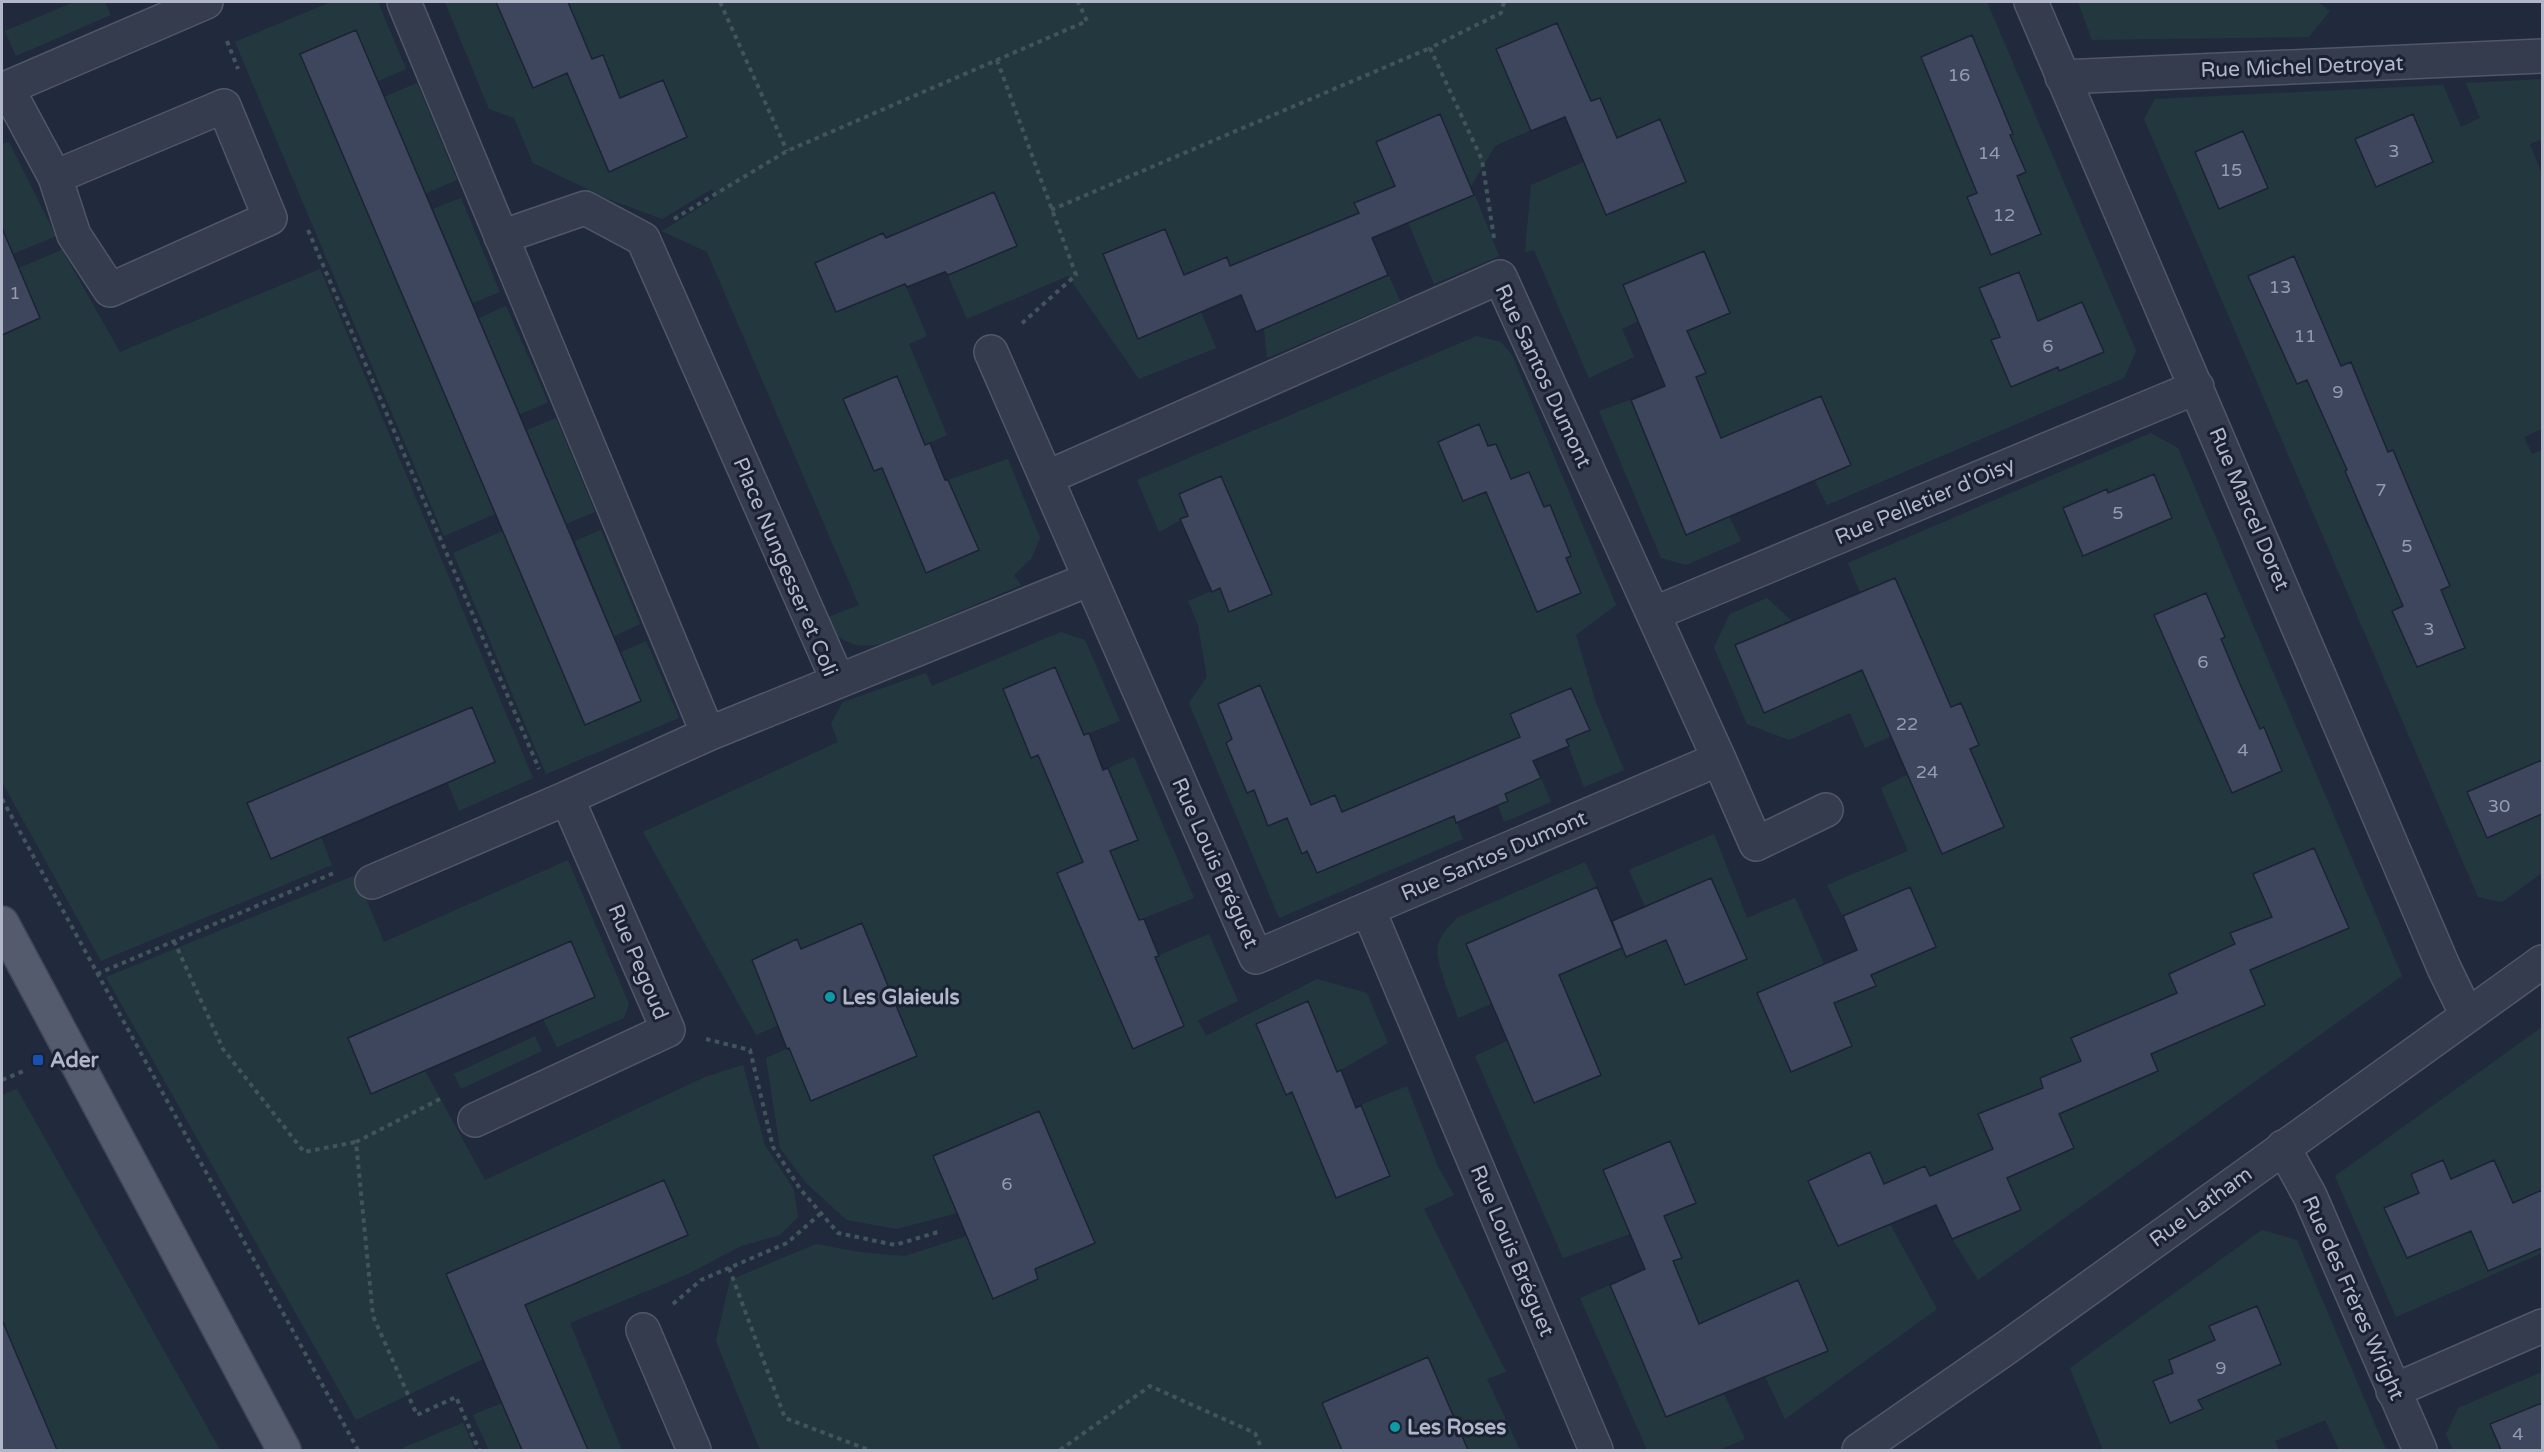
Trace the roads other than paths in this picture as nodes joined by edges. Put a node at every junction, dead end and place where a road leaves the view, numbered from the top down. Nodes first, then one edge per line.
1 (206, 2) edge
2 (404, 2) edge
3 (2031, 2) edge
4 (2542, 56) edge
5 (2062, 77) junction
6 (4, 89) edge
7 (55, 177) junction
8 (501, 237) junction
9 (991, 352) road end
10 (2197, 387) junction
11 (1046, 478) junction
12 (1090, 579) junction
13 (1653, 614) junction
14 (838, 681) junction
15 (708, 734) junction
16 (1719, 759) junction
17 (567, 798) junction
18 (1826, 810) dead end
19 (372, 882) dead end
20 (1368, 909) junction
21 (2, 923) edge
22 (2542, 962) edge
23 (2467, 1015) junction
24 (475, 1120) road end
25 (2283, 1147) junction
26 (2542, 1326) edge
27 (644, 1330) road end
28 (2393, 1391) junction
29 (284, 1450) edge
30 (694, 1450) edge
31 (1596, 1450) edge
32 (1858, 1450) edge
33 (2420, 1450) edge

1 - 6 street
2 - 8 street
3 - 5 street, Rue Marcel Doret
4 - 5 street, Rue Michel Detroyat
5 - 10 street, Rue Marcel Doret
6 - 7 street
7 - 7 street
8 - 14 street, Place Nungesser et Coli
8 - 15 street
9 - 11 street, Rue Louis Bréguet
10 - 13 street, Rue Pelletier d'Oisy
10 - 23 street, Rue Marcel Doret
11 - 12 street, Rue Louis Bréguet
11 - 13 street, Rue Santos Dumont
12 - 14 street
12 - 20 street, Rue Louis Bréguet
13 - 16 street, Rue Santos Dumont
14 - 15 street, Place Nungesser et Coli
15 - 17 street
16 - 18 street, Rue Santos Dumont
16 - 20 street, Rue Santos Dumont
17 - 19 street
17 - 24 street, Rue Pegoud
20 - 31 street, Rue Louis Bréguet
21 - 29 main road
22 - 23 street, Rue Latham
23 - 25 street, Rue Latham
25 - 28 street, Rue des Frères Wright
25 - 32 street, Rue Latham
26 - 28 street
27 - 30 street
28 - 33 street, Rue des Frères Wright

